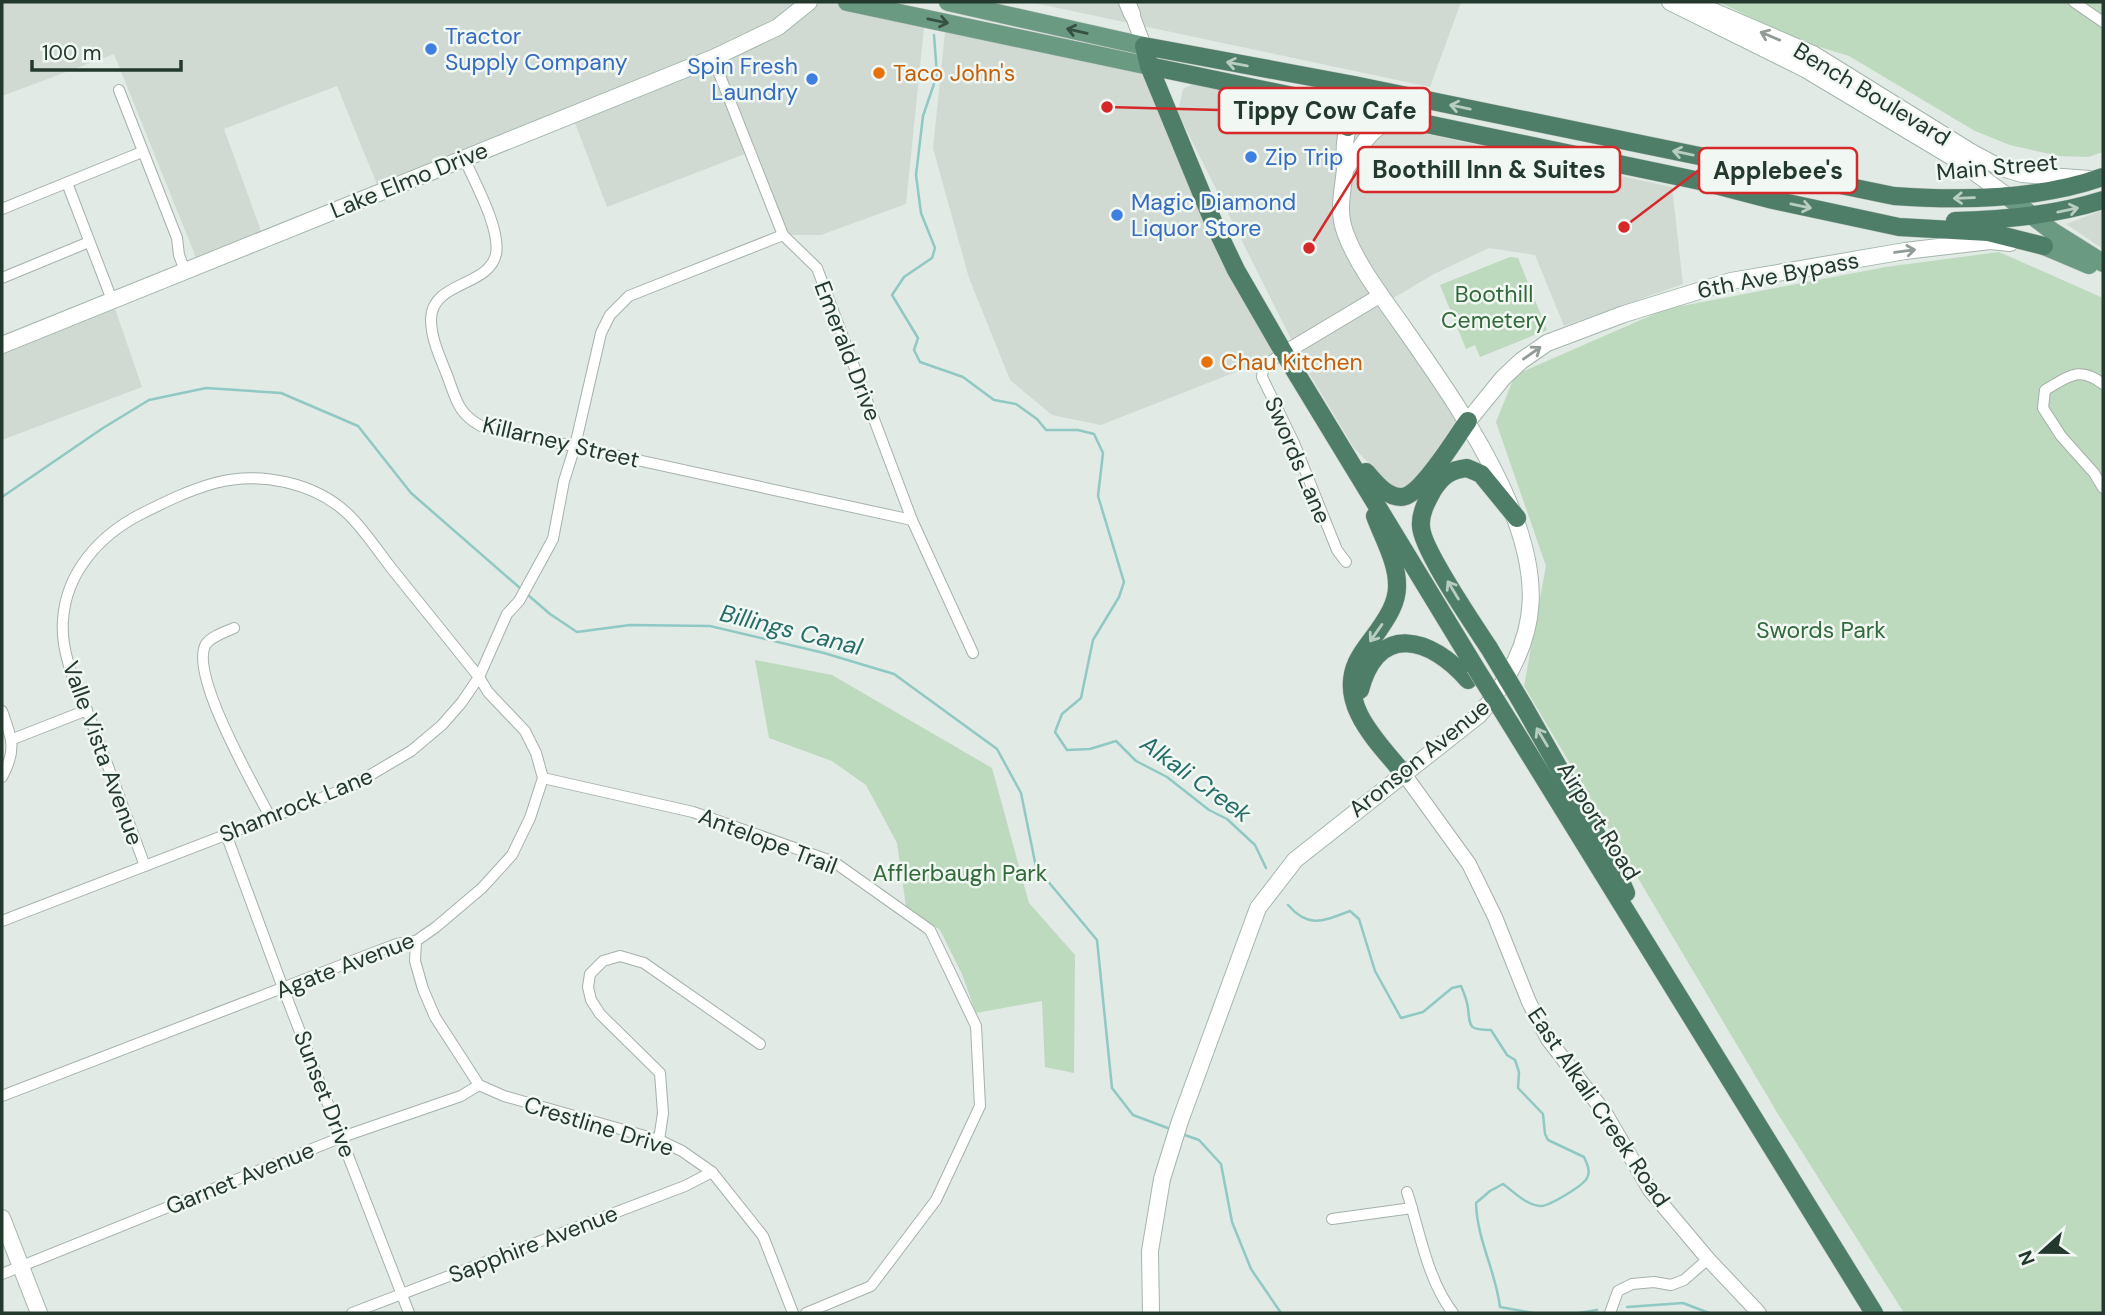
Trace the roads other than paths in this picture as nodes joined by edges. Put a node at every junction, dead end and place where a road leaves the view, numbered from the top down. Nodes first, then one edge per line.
1 (809, 2) edge
2 (847, 2) edge
3 (948, 2) edge
4 (1670, 2) edge
5 (1692, 2) edge
6 (2074, 2) edge
7 (1129, 8) edge
8 (2103, 22) edge
9 (1144, 46) junction
10 (713, 58) junction
11 (1149, 66) junction
12 (1354, 85) junction
13 (119, 90) dead end
14 (1261, 90) junction
15 (1351, 108) junction
16 (1399, 118) junction
17 (1348, 127) junction
18 (142, 152) junction
19 (464, 158) junction
20 (1346, 168) junction
21 (2100, 178) edge
22 (67, 183) junction
23 (2007, 196) junction
24 (2103, 200) edge
25 (2, 209) edge
26 (2032, 216) junction
27 (1874, 221) junction
28 (783, 235) junction
29 (89, 242) junction
30 (2044, 246) junction
31 (2103, 263) edge
32 (185, 271) junction
33 (2103, 271) edge
34 (2, 278) edge
35 (1381, 295) junction
36 (112, 300) junction
37 (2, 345) edge
38 (1284, 353) junction
39 (2103, 384) edge
40 (1485, 402) junction
41 (1468, 421) junction
42 (1340, 444) junction
43 (575, 446) junction
44 (1361, 478) junction
45 (2103, 488) edge
46 (1517, 518) junction
47 (912, 520) junction
48 (1346, 562) dead end
49 (234, 628) dead end
50 (973, 653) dead end
51 (1471, 673) junction
52 (479, 677) junction
53 (87, 710) junction
54 (2, 711) edge
55 (1362, 718) junction
56 (13, 739) junction
57 (1404, 774) junction
58 (2, 777) edge
59 (543, 778) junction
60 (270, 817) junction
61 (226, 834) junction
62 (145, 866) junction
63 (2, 921) edge
64 (416, 941) junction
65 (1651, 950) junction
66 (283, 988) junction
67 (760, 1044) dead end
68 (479, 1085) junction
69 (2, 1096) edge
70 (342, 1137) junction
71 (659, 1140) junction
72 (712, 1172) junction
73 (1407, 1192) dead end
74 (1412, 1208) junction
75 (2, 1218) edge
76 (1332, 1219) dead end
77 (1708, 1259) junction
78 (21, 1266) junction
79 (2, 1274) edge
80 (402, 1295) junction
81 (39, 1313) edge
82 (352, 1313) edge
83 (409, 1313) edge
84 (793, 1313) edge
85 (806, 1313) edge
86 (1151, 1313) edge
87 (1453, 1313) edge
88 (1610, 1313) edge
89 (1759, 1313) edge
90 (1874, 1313) edge

1 - 10 main road, Lake Elmo Drive
2 -> 11 main road
9 -> 3 main road
4 - 23 main road, Bench Boulevard
21 -> 5 main road, Bench Boulevard
6 - 8 street
7 - 9 street
9 - 11 highway
12 -> 9 highway, Main Street
10 - 19 main road, Lake Elmo Drive
10 - 28 street, Emerald Drive
11 - 14 highway
11 - 38 highway, Airport Road
12 - 15 main road, Aronson Avenue
23 -> 12 highway, Main Street
13 - 18 street
14 - 15 highway
14 - 17 highway
15 - 16 highway
15 - 17 main road, Aronson Avenue
16 - 20 main road, Aronson Avenue
16 -> 27 highway
17 - 20 main road, Aronson Avenue
18 - 22 street
18 - 32 street
19 - 32 main road, Lake Elmo Drive
19 - 43 street, Killarney Street
20 - 35 main road, Aronson Avenue
21 - 23 highway, Main Street
22 - 25 street
22 - 29 street
23 - 26 main road
26 -> 24 highway
26 - 27 highway
26 - 31 main road
27 - 30 highway
28 - 43 street
28 - 47 street, Emerald Drive
29 - 34 street
29 - 36 street
30 - 33 main road
40 -> 30 main road, 6th Ave Bypass
32 - 36 main road, Lake Elmo Drive
35 - 38 street, Swords Lane
35 - 41 main road, Aronson Avenue
36 - 37 main road, Lake Elmo Drive
38 - 42 highway, Airport Road
38 - 48 street, Swords Lane
39 - 45 street
40 - 41 main road, 6th Ave Bypass
40 - 46 main road
41 - 42 highway
41 - 46 main road, Aronson Avenue
42 - 44 highway, Airport Road
43 - 47 street, Killarney Street
43 - 52 street, Shamrock Lane
44 - 51 highway, Airport Road
44 -> 55 highway
46 - 57 main road, Aronson Avenue
65 -> 46 highway, bridge
47 - 50 street, Emerald Drive
49 - 60 street
51 - 55 highway
51 - 65 highway, Airport Road, bridge
52 - 53 street, Valle Vista Avenue
52 - 59 street
52 - 60 street, Shamrock Lane
53 - 56 street
53 - 62 street, Valle Vista Avenue
54 - 56 street
55 - 57 highway
56 - 58 street
57 - 77 street, East Alkali Creek Road
57 - 86 main road, Aronson Avenue
59 - 64 street, Agate Avenue
59 - 85 street, Antelope Trail
60 - 61 street, Shamrock Lane
61 - 62 street, Shamrock Lane
61 - 66 street, Sunset Drive
62 - 63 street, Shamrock Lane
64 - 66 street, Agate Avenue
64 - 68 street
65 - 90 highway, Airport Road
66 - 69 street, Agate Avenue
66 - 70 street, Sunset Drive
67 - 71 street
68 - 70 street, Garnet Avenue
68 - 71 street, Crestline Drive
70 - 78 street, Garnet Avenue
70 - 80 street, Sunset Drive
71 - 72 street, Crestline Drive
72 - 80 street, Sapphire Avenue
72 - 84 street, Crestline Drive
73 - 74 street
74 - 76 street
74 - 87 street
75 - 78 main road
77 - 88 street
77 - 89 street, East Alkali Creek Road
78 - 79 street, Garnet Avenue
78 - 81 main road
80 - 82 street, Sapphire Avenue
80 - 83 street, Sunset Drive

